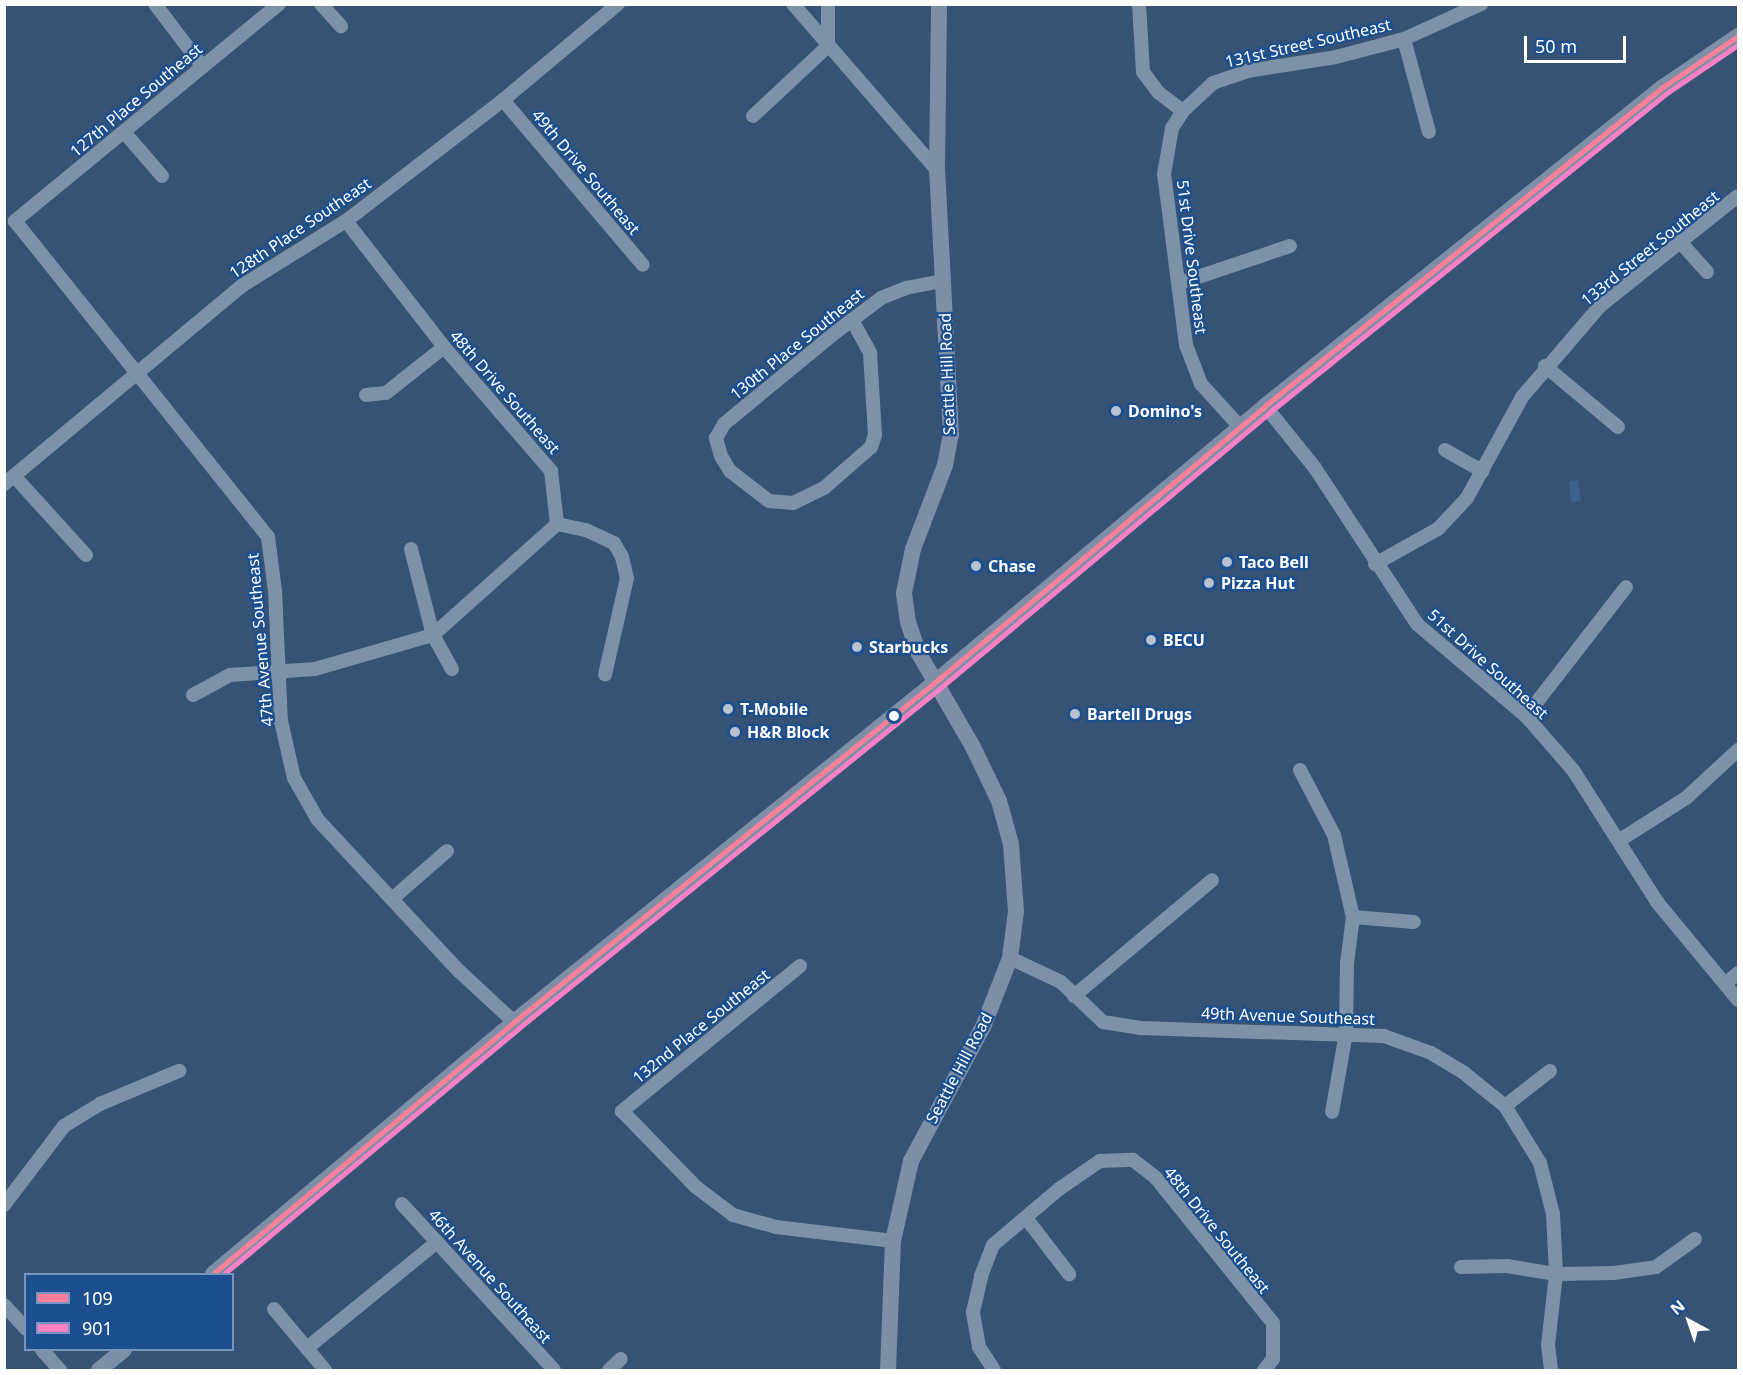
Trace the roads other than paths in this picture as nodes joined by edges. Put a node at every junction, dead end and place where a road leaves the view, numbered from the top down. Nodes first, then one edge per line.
1 (155, 4) edge
2 (279, 4) edge
3 (321, 4) edge
4 (618, 4) edge
5 (793, 4) edge
6 (828, 4) edge
7 (939, 4) edge
8 (1139, 4) edge
9 (1481, 4) edge
10 (340, 26) dead end
11 (1738, 36) edge
12 (1404, 39) junction
13 (828, 46) junction
14 (202, 66) junction
15 (503, 100) junction
16 (1183, 111) junction
17 (753, 116) dead end
18 (124, 132) junction
19 (1429, 132) dead end
20 (937, 170) junction
21 (162, 176) dead end
22 (1738, 196) edge
23 (15, 221) joint
24 (346, 221) junction
25 (1681, 243) junction
26 (1290, 246) dead end
27 (644, 265) dead end
28 (1707, 272) dead end
29 (943, 281) junction
30 (1180, 283) junction
31 (852, 320) junction
32 (444, 347) junction
33 (1545, 366) junction
34 (136, 371) junction
35 (366, 395) dead end
36 (1265, 406) junction
37 (1618, 427) dead end
38 (1242, 429) junction
39 (1445, 450) dead end
40 (1482, 471) junction
41 (9, 480) edge
42 (556, 524) junction
43 (411, 549) dead end
44 (86, 555) dead end
45 (1375, 564) junction
46 (1626, 587) dead end
47 (433, 635) junction
48 (452, 669) dead end
49 (280, 672) junction
50 (605, 675) dead end
51 (933, 684) junction
52 (193, 694) dead end
53 (1526, 716) junction
54 (1738, 750) edge
55 (1300, 770) dead end
56 (1620, 840) junction
57 (447, 851) dead end
58 (1212, 880) dead end
59 (392, 899) junction
60 (1353, 917) junction
61 (1414, 922) dead end
62 (1010, 958) junction
63 (801, 966) dead end
64 (1738, 973) edge
65 (1725, 984) junction
66 (1074, 996) junction
67 (1738, 1000) edge
68 (514, 1022) junction
69 (1346, 1033) junction
70 (179, 1071) dead end
71 (1550, 1071) dead end
72 (1505, 1106) junction
73 (1332, 1112) dead end
74 (402, 1204) dead end
75 (4, 1205) edge
76 (1026, 1218) junction
77 (1695, 1239) dead end
78 (893, 1240) junction
79 (437, 1242) junction
80 (1461, 1267) dead end
81 (215, 1273) edge
82 (1069, 1274) dead end
83 (1556, 1274) junction
84 (4, 1305) edge
85 (274, 1309) dead end
86 (24, 1327) edge
87 (307, 1348) junction
88 (43, 1351) edge
89 (123, 1351) edge
90 (621, 1359) dead end
91 (60, 1371) edge
92 (99, 1371) edge
93 (325, 1371) edge
94 (554, 1371) edge
95 (609, 1371) edge
96 (888, 1371) edge
97 (994, 1371) edge
98 (1264, 1371) edge
99 (1551, 1371) edge

1 - 14 street
2 - 14 street, 127th Place Southeast
3 - 10 street
4 - 15 street, 128th Place Southeast
5 - 13 street
6 - 13 street
7 - 20 main road, Seattle Hill Road
8 - 16 street
9 - 12 street, 131st Street Southeast
11 - 36 main road
12 - 16 street, 131st Street Southeast
12 - 19 street
13 - 17 street
13 - 20 street
14 - 18 street, 127th Place Southeast
15 - 24 street, 128th Place Southeast
15 - 27 street, 49th Drive Southeast
16 - 30 street, 51st Drive Southeast
18 - 21 street
18 - 23 street, 127th Place Southeast
20 - 29 main road, Seattle Hill Road
22 - 25 street, 133rd Street Southeast
23 - 34 street, 47th Avenue Southeast
24 - 32 street, 48th Drive Southeast
24 - 34 street, 128th Place Southeast
25 - 28 street
25 - 33 street, 133rd Street Southeast
26 - 30 street
29 - 31 street, 130th Place Southeast
29 - 51 main road, Seattle Hill Road
30 - 38 street, 51st Drive Southeast
31 - 31 street, 130th Place Southeast
32 - 35 street
32 - 42 street, 48th Drive Southeast
33 - 37 street
33 - 40 street, 133rd Street Southeast
34 - 41 street, 128th Place Southeast
34 - 49 street, 47th Avenue Southeast
36 - 38 main road
36 - 45 street, 51st Drive Southeast
38 - 51 main road
39 - 40 street
40 - 45 street, 133rd Street Southeast
41 - 44 street
42 - 47 street
42 - 50 street
43 - 47 street
45 - 53 street, 51st Drive Southeast
46 - 53 street
47 - 48 street
47 - 49 street
49 - 52 street
49 - 59 street, 47th Avenue Southeast
51 - 62 main road, Seattle Hill Road
51 - 68 main road
53 - 56 street, 51st Drive Southeast
54 - 56 street
55 - 60 street
56 - 65 street, 51st Drive Southeast
57 - 59 street
58 - 66 street
59 - 68 street, 47th Avenue Southeast
60 - 61 street
60 - 69 street
62 - 66 street, 49th Avenue Southeast
62 - 78 main road, Seattle Hill Road
63 - 78 street, 132nd Place Southeast
64 - 65 street
65 - 67 street, 51st Drive Southeast
66 - 69 street, 49th Avenue Southeast
68 - 81 main road
69 - 72 street, 49th Avenue Southeast
69 - 73 street
70 - 75 street
71 - 72 street
72 - 83 street, 49th Avenue Southeast
74 - 79 street, 46th Avenue Southeast
76 - 82 street
76 - 97 street
76 - 98 street, 48th Drive Southeast
77 - 83 street
78 - 96 main road, Seattle Hill Road
79 - 87 street
79 - 94 street, 46th Avenue Southeast
80 - 83 street
83 - 99 street, 49th Avenue Southeast
84 - 86 street
85 - 87 street
87 - 93 street
88 - 91 street
89 - 92 main road
90 - 95 street

